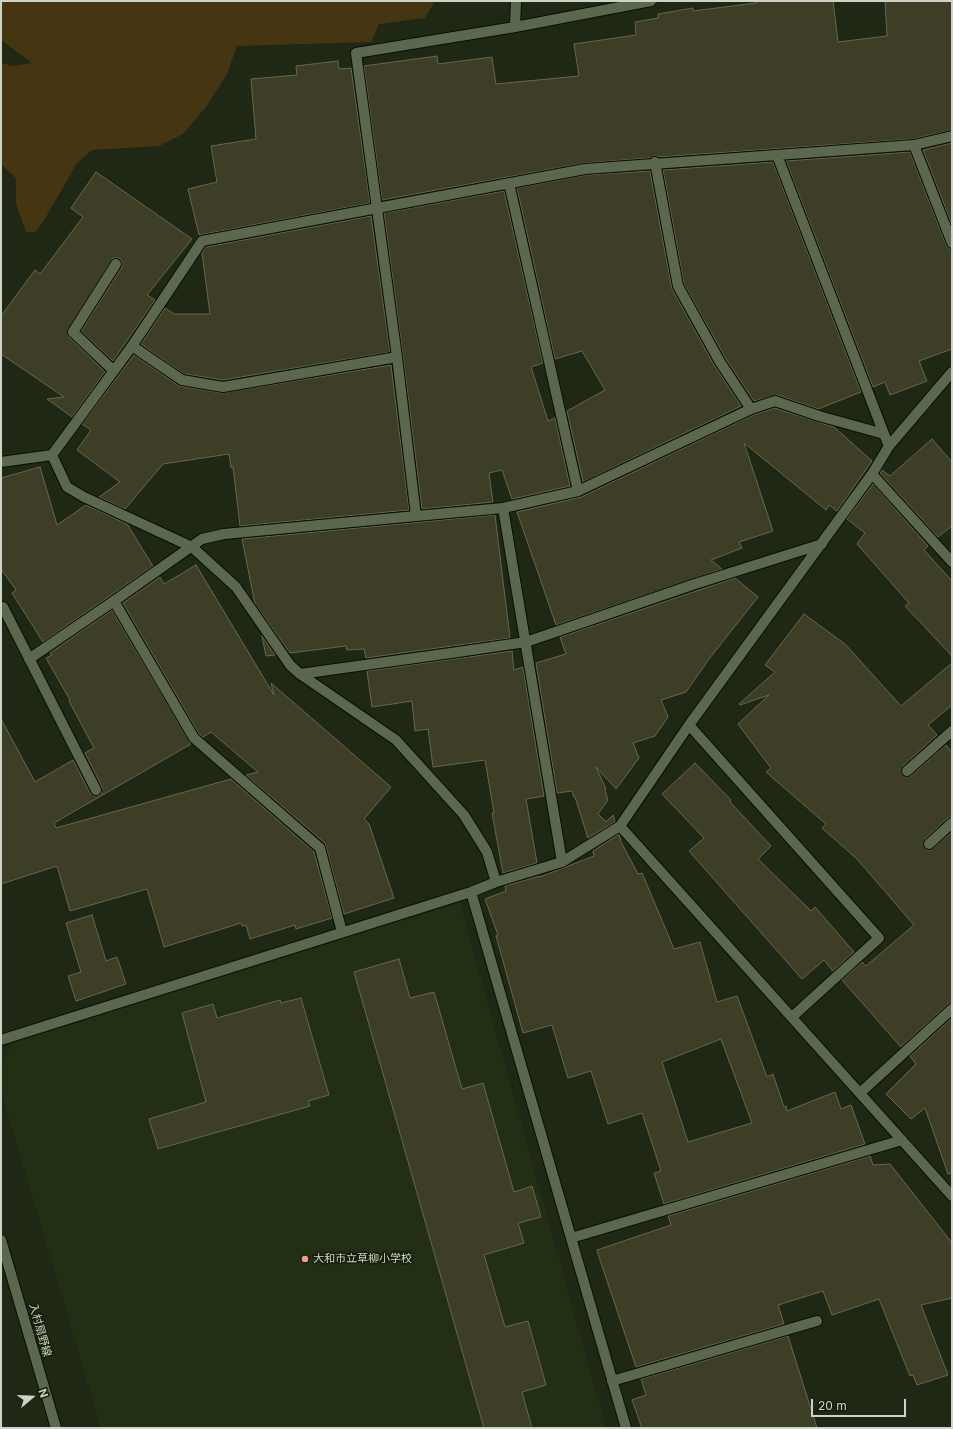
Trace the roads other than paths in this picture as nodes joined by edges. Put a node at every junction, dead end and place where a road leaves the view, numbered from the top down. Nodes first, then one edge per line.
1 (516, 1) edge
2 (651, 1) edge
3 (515, 27) junction
4 (952, 136) edge
5 (914, 144) junction
6 (777, 155) junction
7 (655, 162) junction
8 (509, 183) junction
9 (378, 209) junction
10 (952, 243) edge
11 (116, 264) dead end
12 (132, 346) junction
13 (397, 356) junction
14 (113, 370) junction
15 (952, 372) edge
16 (751, 409) junction
17 (884, 434) junction
18 (889, 446) junction
19 (52, 455) junction
20 (1, 462) edge
21 (872, 474) junction
22 (578, 491) junction
23 (504, 508) junction
24 (416, 516) junction
25 (822, 544) junction
26 (192, 547) junction
27 (952, 562) edge
28 (114, 601) junction
29 (3, 607) dead end
30 (526, 642) junction
31 (29, 659) junction
32 (300, 674) junction
33 (689, 725) junction
34 (952, 731) edge
35 (907, 771) dead end
36 (96, 790) dead end
37 (952, 823) edge
38 (620, 826) junction
39 (929, 844) dead end
40 (562, 862) junction
41 (496, 882) junction
42 (471, 892) junction
43 (342, 932) junction
44 (952, 1009) edge
45 (792, 1017) junction
46 (1, 1040) edge
47 (860, 1093) junction
48 (902, 1140) junction
49 (952, 1180) edge
50 (944, 1187) junction
51 (952, 1196) edge
52 (571, 1238) junction
53 (1, 1240) edge
54 (817, 1321) dead end
55 (612, 1381) junction
56 (56, 1428) edge
57 (626, 1428) edge

1 - 3 street
2 - 3 street
3 - 9 street
4 - 5 street
5 - 6 street
5 - 10 street
6 - 7 street
6 - 17 street
7 - 8 street
7 - 16 street
8 - 9 street
8 - 22 street
9 - 12 street
9 - 13 street
11 - 14 street
12 - 13 street
12 - 14 street
13 - 24 street
14 - 19 street
15 - 18 street
16 - 17 street
16 - 22 street
17 - 18 street
18 - 21 street
19 - 20 street
19 - 26 street
21 - 25 street
21 - 27 street
22 - 23 street
23 - 24 street
23 - 30 street
24 - 26 street
25 - 30 street
25 - 33 street
26 - 28 street
26 - 32 street
28 - 31 street
28 - 43 street
29 - 31 street
30 - 32 street
30 - 40 street
31 - 36 street
32 - 41 street
33 - 38 street
33 - 45 street
34 - 35 street
37 - 39 street
38 - 40 street
38 - 45 street
40 - 41 street
41 - 42 street
42 - 43 street
42 - 52 street
43 - 46 street
44 - 47 street
45 - 47 street
47 - 48 street
48 - 50 street
48 - 52 street
49 - 50 street
50 - 51 street
52 - 55 street
53 - 56 street, 入村扇野線
54 - 55 street
55 - 57 street

